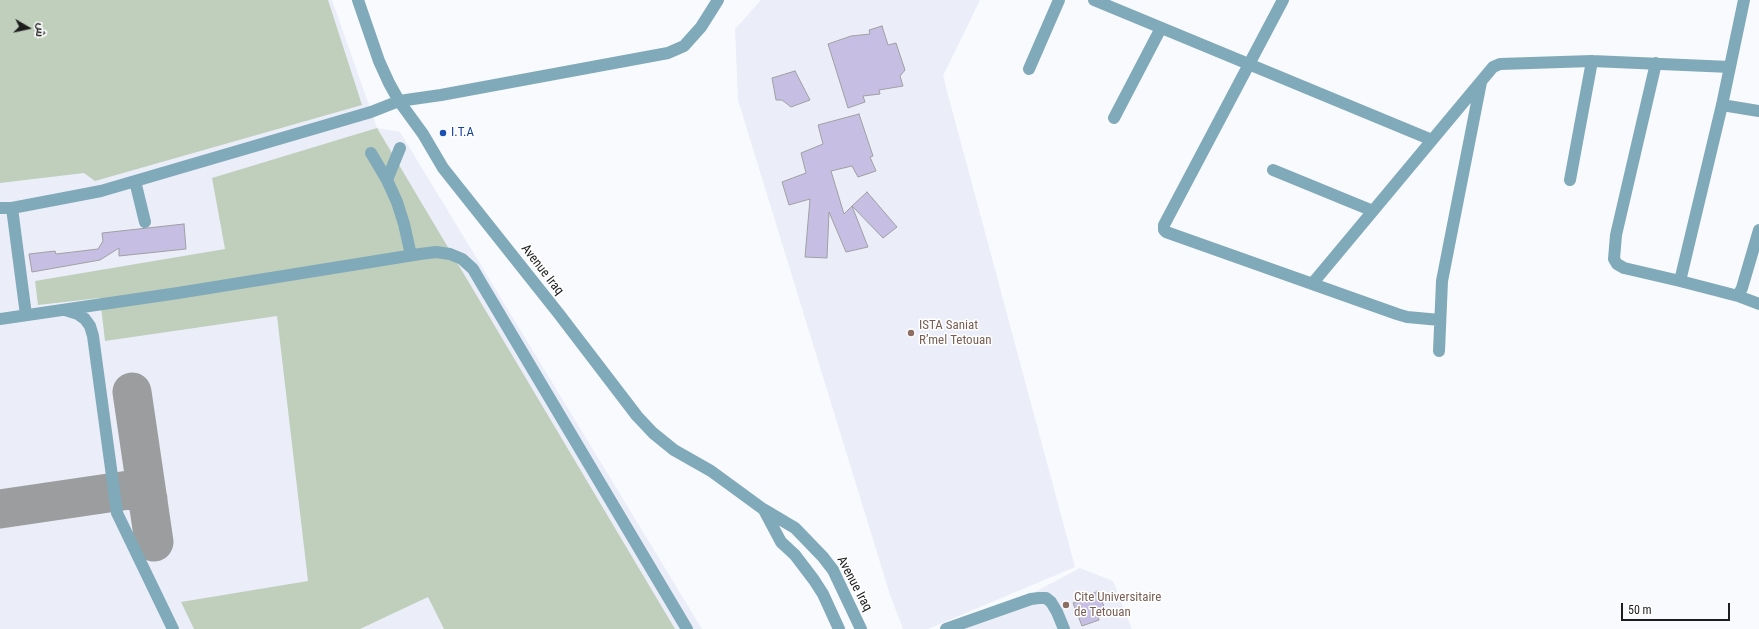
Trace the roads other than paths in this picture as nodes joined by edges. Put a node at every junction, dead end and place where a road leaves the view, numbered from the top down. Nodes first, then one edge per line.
1 (358, 0) edge
2 (718, 0) edge
3 (1059, 0) edge
4 (1094, 0) edge
5 (1283, 0) edge
6 (1744, 0) edge
7 (1161, 28) junction
8 (1592, 61) junction
9 (1656, 63) junction
10 (1249, 65) junction
11 (1730, 67) junction
12 (1029, 69) dead end
13 (1482, 81) junction
14 (399, 102) junction
15 (1722, 105) junction
16 (1759, 111) edge
17 (1114, 118) dead end
18 (1432, 140) junction
19 (400, 148) dead end
20 (371, 153) dead end
21 (1273, 170) dead end
22 (387, 180) junction
23 (1570, 180) dead end
24 (136, 181) junction
25 (6, 208) edge
26 (1373, 211) junction
27 (145, 222) dead end
28 (1759, 230) edge
29 (411, 255) junction
30 (1680, 281) junction
31 (1312, 284) junction
32 (1738, 296) junction
33 (1759, 304) edge
34 (62, 310) junction
35 (26, 315) junction
36 (0, 319) edge
37 (1440, 320) junction
38 (1439, 351) dead end
39 (763, 509) junction
40 (174, 629) edge
41 (687, 629) edge
42 (839, 629) edge
43 (861, 629) edge
44 (946, 629) edge
45 (1064, 629) edge

1 - 14 street, Avenue Iraq
2 - 14 street
3 - 12 street
4 - 7 street
5 - 10 street
6 - 11 street
7 - 10 street
7 - 17 street
8 - 9 street
8 - 13 street
8 - 23 street
9 - 11 street
9 - 30 street
10 - 18 street
10 - 31 street
11 - 15 street
13 - 18 street
13 - 37 street
14 - 24 street
14 - 39 street, Avenue Iraq
15 - 16 street
15 - 30 street
18 - 26 street
19 - 22 street
20 - 22 street
21 - 26 street
22 - 29 street
24 - 25 street
24 - 27 street
25 - 35 street
26 - 31 street
28 - 32 street
29 - 34 street
29 - 41 street
30 - 32 street
31 - 37 street
32 - 33 street
34 - 35 street
34 - 40 street
35 - 36 street
37 - 38 street
39 - 42 street, Avenue Iraq
39 - 43 street, Avenue Iraq
44 - 45 street

